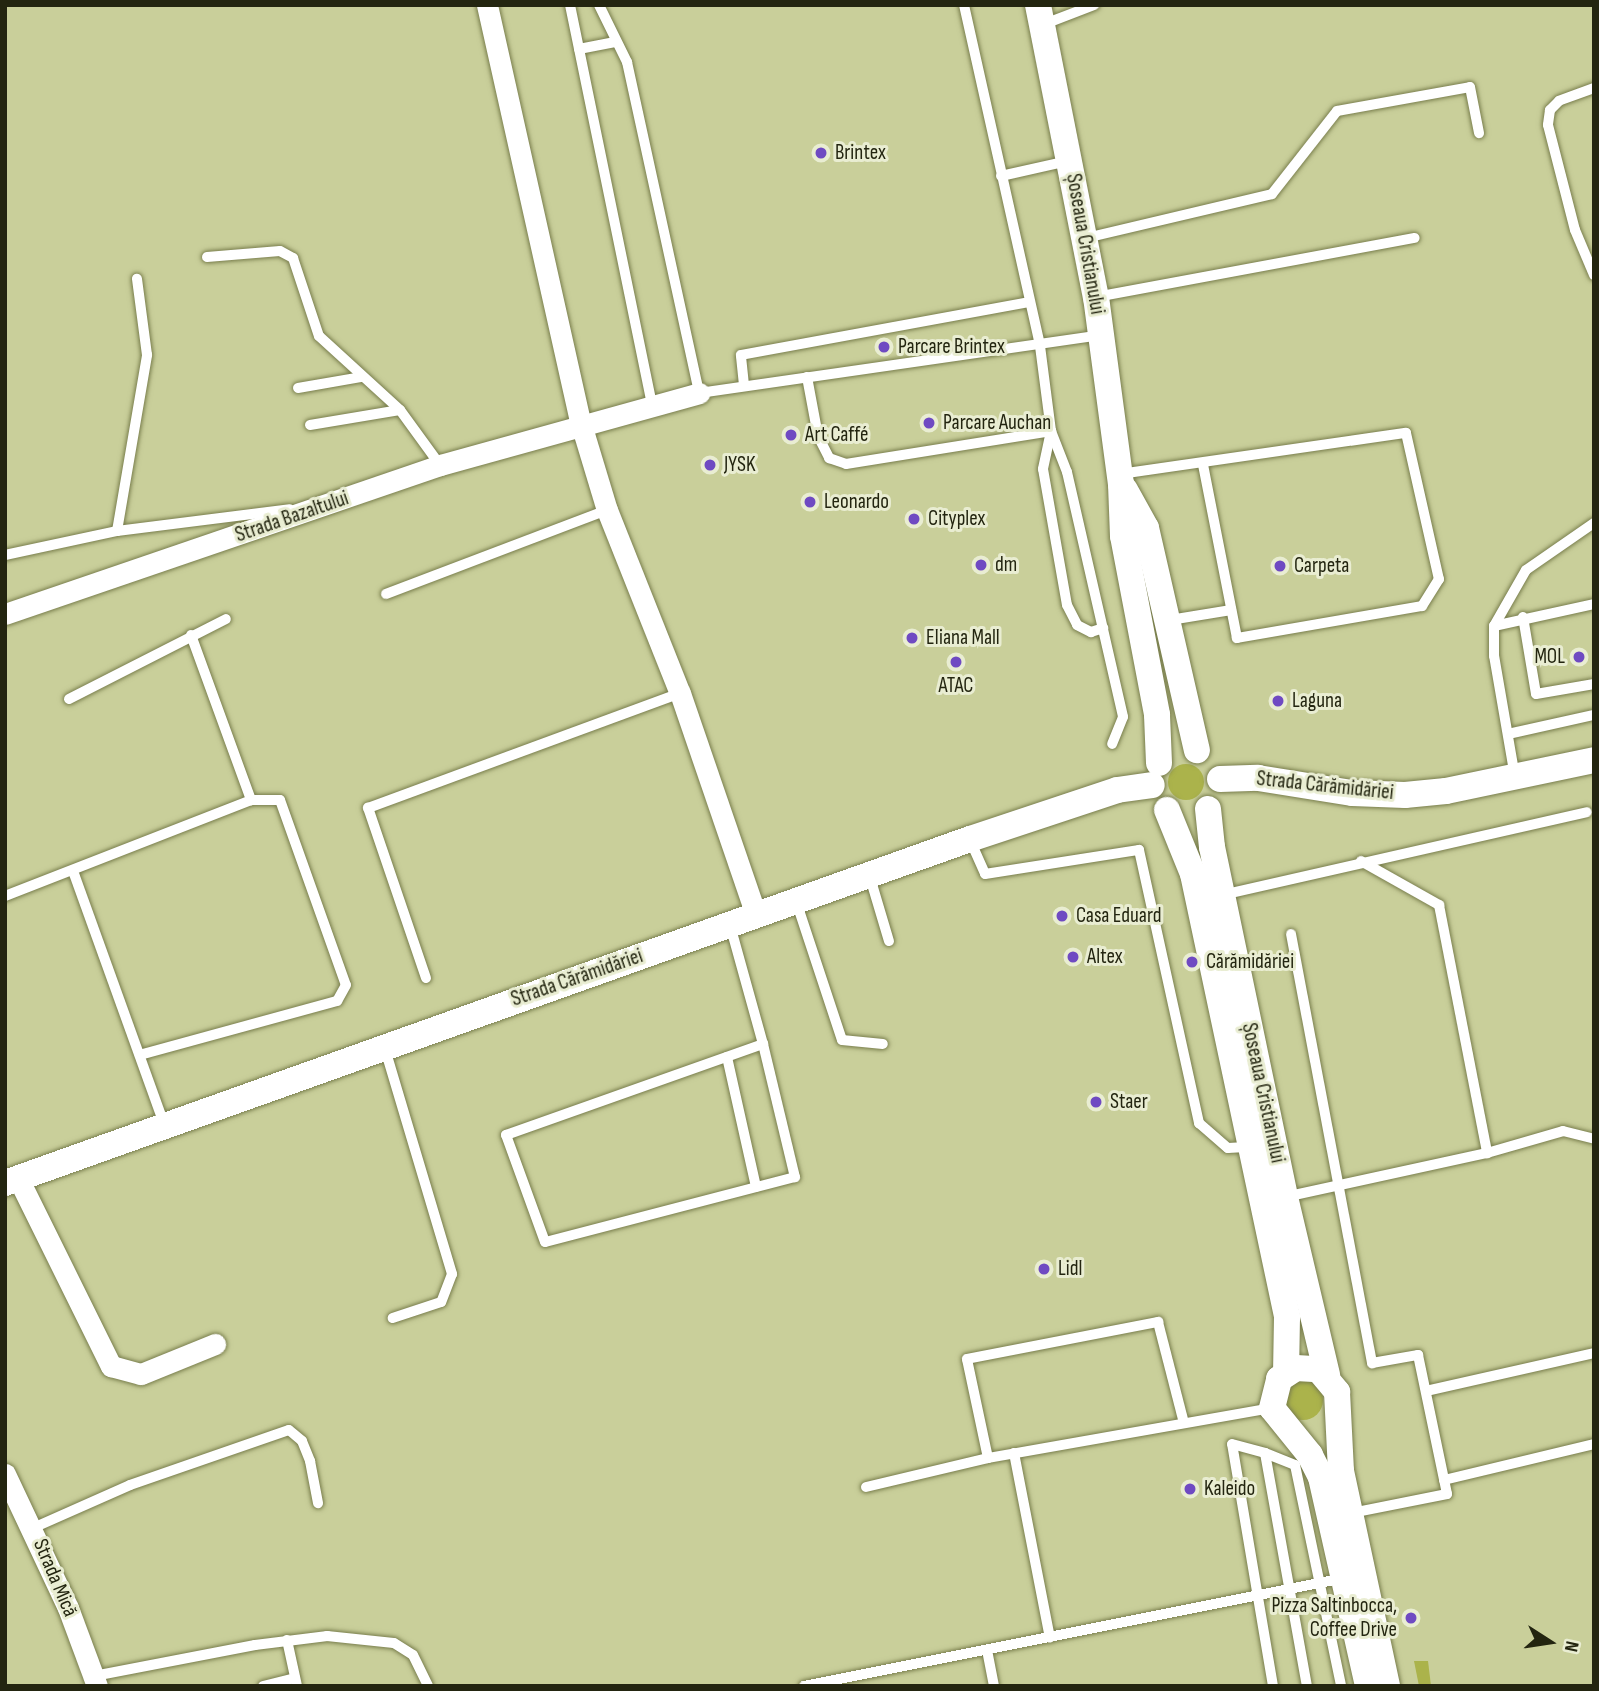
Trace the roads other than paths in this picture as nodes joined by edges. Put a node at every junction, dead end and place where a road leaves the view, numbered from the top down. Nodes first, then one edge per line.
1 (486, 5) edge
2 (570, 5) edge
3 (599, 5) edge
4 (964, 5) edge
5 (1094, 5) edge
6 (1040, 15) edge
7 (616, 42) junction
8 (579, 49) junction
9 (1594, 88) edge
10 (1479, 133) dead end
11 (1071, 160) junction
12 (1001, 176) junction
13 (1086, 238) junction
14 (1415, 238) dead end
15 (207, 257) dead end
16 (1594, 275) edge
17 (137, 279) dead end
18 (1096, 297) junction
19 (1029, 302) junction
20 (1101, 335) junction
21 (1040, 346) junction
22 (362, 377) junction
23 (807, 377) junction
24 (744, 385) junction
25 (299, 388) dead end
26 (699, 393) junction
27 (652, 404) junction
28 (400, 410) junction
29 (581, 424) junction
30 (310, 425) dead end
31 (1051, 431) junction
32 (1203, 464) junction
33 (440, 465) junction
34 (1121, 479) junction
35 (328, 505) junction
36 (607, 510) junction
37 (1594, 523) edge
38 (117, 531) junction
39 (5, 555) edge
40 (386, 594) dead end
41 (1594, 604) edge
42 (1231, 610) junction
43 (5, 614) edge
44 (1523, 617) junction
45 (226, 619) dead end
46 (1170, 620) junction
47 (1494, 626) junction
48 (1102, 628) junction
49 (191, 635) junction
50 (1594, 684) edge
51 (680, 693) junction
52 (69, 699) dead end
53 (1594, 715) edge
54 (1508, 734) junction
55 (1112, 744) dead end
56 (1197, 750) junction
57 (1594, 760) edge
58 (1156, 774) junction
59 (1515, 776) junction
60 (1220, 779) junction
61 (251, 800) junction
62 (1208, 809) junction
63 (1167, 810) junction
64 (1587, 812) dead end
65 (970, 839) junction
66 (1361, 861) junction
67 (73, 870) junction
68 (869, 874) junction
69 (1222, 895) junction
70 (5, 896) edge
71 (796, 901) junction
72 (756, 915) junction
73 (730, 925) junction
74 (1291, 934) dead end
75 (889, 941) dead end
76 (426, 978) dead end
77 (763, 1044) junction
78 (883, 1044) dead end
79 (384, 1046) junction
80 (140, 1055) junction
81 (727, 1057) junction
82 (164, 1124) junction
83 (1594, 1139) edge
84 (1250, 1147) junction
85 (1487, 1153) junction
86 (12, 1180) edge
87 (1340, 1185) junction
88 (756, 1187) junction
89 (1284, 1197) junction
90 (393, 1318) dead end
91 (215, 1344) dead end
92 (1594, 1353) edge
93 (1286, 1372) junction
94 (1327, 1376) junction
95 (1426, 1391) junction
96 (1272, 1408) junction
97 (1336, 1410) junction
98 (1184, 1423) junction
99 (1289, 1431) junction
100 (1594, 1444) edge
101 (1265, 1452) junction
102 (1014, 1453) junction
103 (988, 1458) junction
104 (5, 1474) edge
105 (1444, 1480) junction
106 (866, 1487) dead end
107 (318, 1503) dead end
108 (1351, 1513) junction
109 (33, 1528) junction
110 (1332, 1581) junction
111 (1290, 1591) junction
112 (1258, 1597) junction
113 (1050, 1638) junction
114 (287, 1640) junction
115 (987, 1650) junction
116 (95, 1681) edge
117 (296, 1682) edge
118 (263, 1686) edge
119 (428, 1686) edge
120 (804, 1686) edge
121 (994, 1686) edge
122 (1273, 1686) edge
123 (1307, 1686) edge
124 (1341, 1686) edge
125 (1368, 1686) edge
126 (1387, 1686) edge

1 - 29 street
2 - 8 lane
3 - 7 lane
4 - 12 lane
5 - 6 lane
6 - 11 street, Șoseaua Cristianului
7 - 8 lane
7 - 26 lane
8 - 27 lane
9 - 16 lane
10 - 13 lane
11 - 12 lane
11 - 13 street, Șoseaua Cristianului
12 - 19 lane
13 - 18 street, Șoseaua Cristianului
14 - 18 lane
15 - 22 lane
17 - 38 lane
18 - 20 street, Șoseaua Cristianului
19 - 21 lane
19 - 24 lane
20 - 21 lane
20 - 34 street, Șoseaua Cristianului
21 - 23 lane
21 - 31 lane
22 - 25 lane
22 - 28 lane
23 - 24 lane
23 - 31 lane
24 - 26 lane
26 - 27 street, Strada Bazaltului
27 - 29 street, Strada Bazaltului
28 - 30 lane
28 - 33 lane
29 - 33 street, Strada Bazaltului
29 - 36 street
31 - 48 lane
31 - 48 lane
32 - 34 lane
32 - 42 lane
32 - 42 lane
33 - 35 street, Strada Bazaltului
34 - 46 street, Șoseaua Cristianului
34 - 58 street, Șoseaua Cristianului
35 - 38 lane
35 - 43 street, Strada Bazaltului
36 - 40 lane
36 - 51 street
37 - 47 lane
38 - 39 lane
41 - 44 lane
42 - 46 lane
44 - 47 lane
44 - 50 lane
45 - 49 lane
46 - 56 street, Șoseaua Cristianului
47 - 54 lane
48 - 55 lane
49 - 52 lane
49 - 61 lane
51 - 72 street
51 - 76 lane
53 - 54 lane
54 - 59 lane
56 - 58 street
56 - 60 street
57 - 59 street, Strada Cărămidăriei
58 - 63 street
58 - 65 street, Strada Cărămidăriei
59 - 60 street, Strada Cărămidăriei
60 - 62 street
61 - 67 lane
61 - 80 lane
62 - 63 street
62 - 69 street, Șoseaua Cristianului
63 - 84 street, Șoseaua Cristianului
64 - 66 lane
65 - 68 street, Strada Cărămidăriei
65 - 84 lane
66 - 69 lane
66 - 85 lane
67 - 70 lane
67 - 80 lane
68 - 71 street, Strada Cărămidăriei
68 - 75 lane
69 - 89 street, Șoseaua Cristianului
71 - 72 street, Strada Cărămidăriei
71 - 78 lane
72 - 73 street, Strada Cărămidăriei
73 - 77 lane
73 - 79 street, Strada Cărămidăriei
74 - 87 lane
77 - 81 lane
77 - 88 lane
79 - 82 street, Strada Cărămidăriei
79 - 90 lane
80 - 82 lane
81 - 88 lane
81 - 88 lane
82 - 86 street, Strada Cărămidăriei
83 - 85 lane
84 - 93 street, Șoseaua Cristianului
85 - 87 lane
86 - 91 street
87 - 89 lane
87 - 95 lane
89 - 94 street, Șoseaua Cristianului
92 - 95 lane
93 - 94 street
93 - 96 street, Șoseaua Cristianului
94 - 97 street, Șoseaua Cristianului
95 - 105 lane
96 - 98 lane
96 - 99 street
97 - 99 street
97 - 108 street, Șoseaua Cristianului
98 - 102 lane
98 - 103 lane
99 - 110 street
100 - 105 lane
101 - 110 lane
101 - 111 lane
101 - 112 lane
102 - 103 lane
102 - 113 lane
103 - 106 lane
104 - 109 street, Strada Mică
105 - 108 lane
107 - 109 lane
108 - 126 street, Șoseaua Cristianului
109 - 116 street, Strada Mică
110 - 111 lane
110 - 124 lane
110 - 125 street
111 - 112 lane
111 - 123 lane
112 - 113 lane
112 - 122 lane
113 - 115 lane
114 - 116 lane
114 - 117 lane
114 - 119 lane
115 - 120 lane
115 - 121 lane
117 - 118 lane

